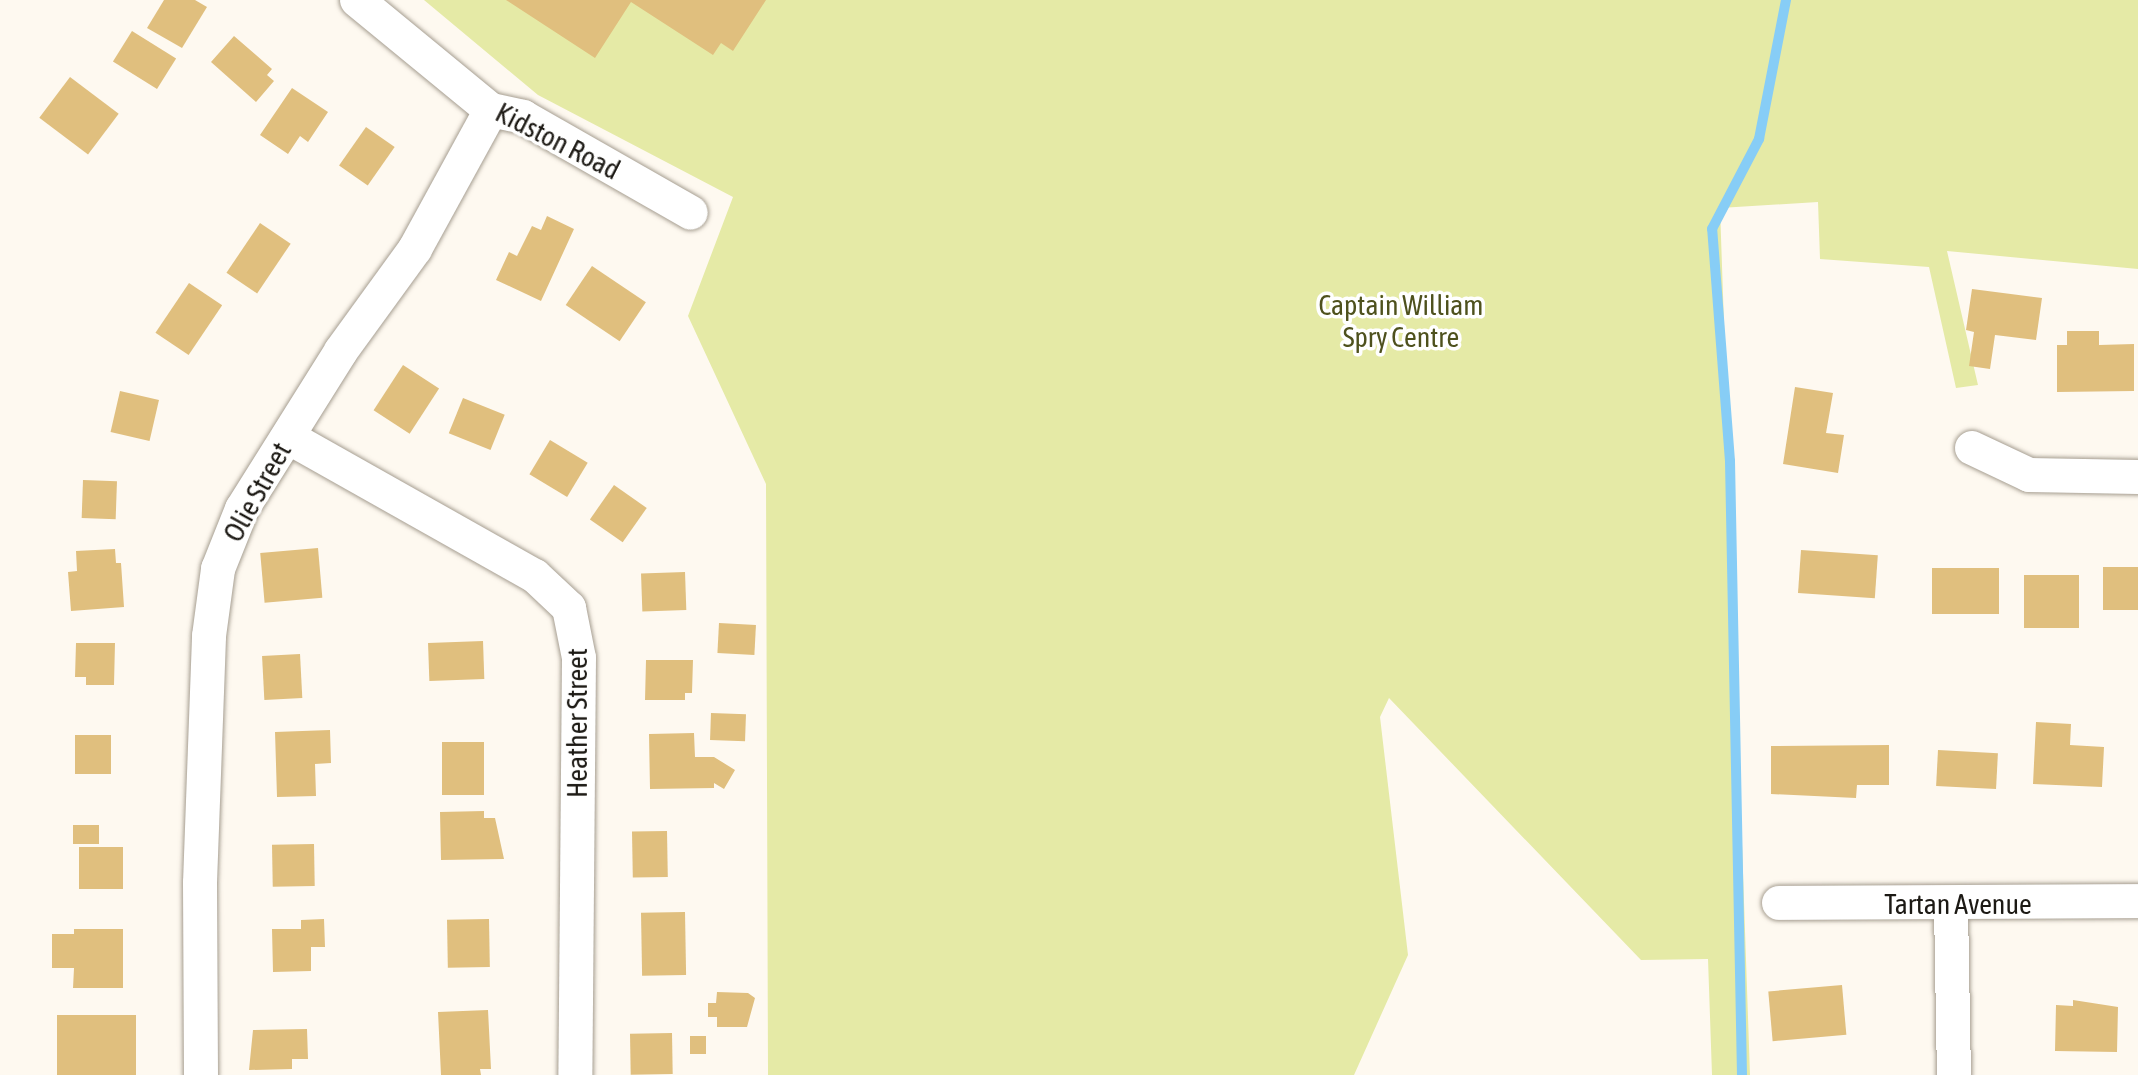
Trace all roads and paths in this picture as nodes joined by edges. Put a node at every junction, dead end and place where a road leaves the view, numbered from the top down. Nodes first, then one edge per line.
1 (357, 0) edge
2 (491, 110) junction
3 (691, 213) dead end
4 (288, 437) junction
5 (1972, 448) dead end
6 (2138, 477) edge
7 (2138, 901) edge
8 (1779, 903) dead end
9 (1951, 906) junction
10 (201, 1075) edge
11 (575, 1075) edge
12 (1954, 1075) edge

1 - 2 street, Kidston Road
2 - 3 street, Kidston Road
2 - 4 street, Olie Street
4 - 10 street, Olie Street
4 - 11 street, Heather Street
5 - 6 street
7 - 9 street, Tartan Avenue
8 - 9 street, Tartan Avenue
9 - 12 street

